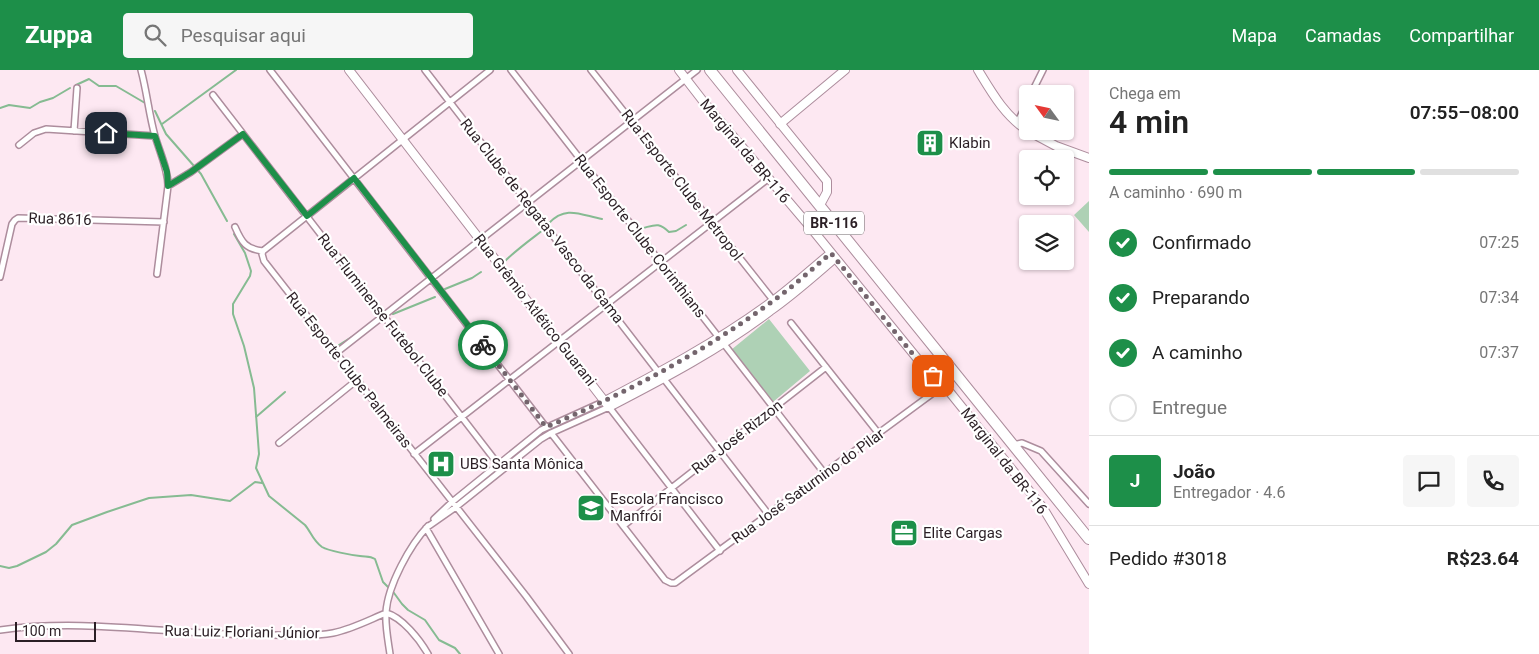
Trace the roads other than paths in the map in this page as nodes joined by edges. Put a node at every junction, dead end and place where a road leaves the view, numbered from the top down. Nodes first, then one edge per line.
1 (141, 70) edge
2 (270, 70) edge
3 (349, 70) edge
4 (425, 70) edge
5 (490, 70) edge
6 (511, 70) edge
7 (591, 70) edge
8 (679, 70) edge
9 (698, 70) edge
10 (710, 70) edge
11 (737, 70) edge
12 (845, 70) edge
13 (978, 70) edge
14 (1043, 70) edge
15 (686, 79) junction
16 (1036, 85) edge
17 (77, 88) dead end
18 (213, 95) dead end
19 (450, 102) junction
20 (1019, 119) edge
21 (632, 122) junction
22 (1017, 123) joint
23 (780, 124) junction
24 (74, 131) junction
25 (243, 134) junction
26 (155, 136) junction
27 (403, 140) junction
28 (1045, 140) edge
29 (19, 145) dead end
30 (1089, 158) edge
31 (582, 161) junction
32 (354, 178) junction
33 (769, 178) junction
34 (168, 186) junction
35 (528, 203) junction
36 (820, 204) junction
37 (307, 216) junction
38 (164, 222) junction
39 (712, 223) junction
40 (235, 227) dead end
41 (480, 240) junction
42 (263, 251) junction
43 (833, 255) junction
44 (660, 262) junction
45 (157, 274) dead end
46 (0, 277) edge
47 (432, 278) junction
48 (774, 300) junction
49 (606, 304) junction
50 (384, 316) junction
51 (791, 323) dead end
52 (721, 340) junction
53 (559, 342) junction
54 (336, 353) junction
55 (826, 367) junction
56 (662, 376) junction
57 (357, 380) junction
58 (510, 380) junction
59 (944, 386) junction
60 (607, 404) junction
61 (774, 408) junction
62 (462, 417) junction
63 (546, 427) junction
64 (551, 433) junction
65 (879, 434) junction
66 (279, 442) dead end
67 (1013, 445) junction
68 (720, 450) junction
69 (414, 454) junction
70 (498, 464) junction
71 (825, 474) junction
72 (672, 488) junction
73 (452, 502) junction
74 (1089, 504) edge
75 (456, 507) junction
76 (769, 515) junction
77 (623, 526) junction
78 (426, 528) junction
79 (1088, 539) edge
80 (720, 551) junction
81 (1089, 584) edge
82 (386, 612) junction
83 (0, 630) edge
84 (390, 654) edge
85 (428, 654) edge
86 (499, 654) edge
87 (569, 654) edge

1 - 26 street
2 - 32 street
3 - 27 street, Rua Grêmio Atlético Guarani
4 - 19 street, Rua Clube de Regatas Vasco da Gama
5 - 19 street
6 - 31 street, Rua Esporte Clube Corinthians
7 - 21 street, Rua Esporte Clube Metropol
8 - 15 street, Marginal da BR-116
9 - 15 street
10 - 36 highway, BR-116
11 - 23 street
12 - 23 street
13 - 22 street
14 - 16 street
15 - 21 street
15 - 33 street, Marginal da BR-116
17 - 24 street
18 - 25 street, Rua Fluminense Futebol Clube
19 - 27 street
19 - 35 street, Rua Clube de Regatas Vasco da Gama
20 - 22 street
21 - 31 street
21 - 39 street, Rua Esporte Clube Metropol
23 - 36 street
24 - 26 street
24 - 29 street
25 - 34 street
25 - 37 street, Rua Fluminense Futebol Clube
26 - 34 street
27 - 32 street
27 - 41 street, Rua Grêmio Atlético Guarani
28 - 30 street
31 - 35 street
31 - 44 street, Rua Esporte Clube Corinthians
32 - 37 street
32 - 47 street
33 - 39 street
33 - 43 street, Marginal da BR-116
34 - 38 street
35 - 41 street
35 - 49 street, Rua Clube de Regatas Vasco da Gama
36 - 67 highway, BR-116
37 - 42 street
37 - 50 street, Rua Fluminense Futebol Clube
38 - 45 street
38 - 46 street, Rua 8616
39 - 44 street
39 - 48 street, Rua Esporte Clube Metropol
40 - 42 street
41 - 47 street
41 - 53 street, Rua Grêmio Atlético Guarani
42 - 54 street, Rua Esporte Clube Palmeiras
43 - 48 street
43 - 52 street
43 - 59 street, Marginal da BR-116
44 - 49 street
44 - 52 street, Rua Esporte Clube Corinthians
47 - 50 street
47 - 58 street
48 - 52 street
49 - 53 street
49 - 56 street, Rua Clube de Regatas Vasco da Gama
50 - 54 street
50 - 62 street, Rua Fluminense Futebol Clube
51 - 55 street
52 - 56 street
52 - 61 street, Rua Esporte Clube Corinthians
53 - 58 street
53 - 60 street, Rua Grêmio Atlético Guarani
54 - 57 street, Rua Esporte Clube Palmeiras
55 - 61 street, Rua José Rizzon
55 - 65 street
56 - 60 street
56 - 68 street, Rua Clube de Regatas Vasco da Gama
57 - 66 street
57 - 69 street, Rua Esporte Clube Palmeiras
58 - 62 street
58 - 63 street
59 - 65 street, Rua José Saturnino do Pilar
59 - 81 street, Marginal da BR-116
60 - 63 street
60 - 64 street
60 - 72 street, Rua Grêmio Atlético Guarani
61 - 68 street, Rua José Rizzon
61 - 71 street, Rua Esporte Clube Corinthians
62 - 69 street
62 - 70 street, Rua Fluminense Futebol Clube
63 - 70 street
64 - 75 street
64 - 77 street
65 - 71 street, Rua José Saturnino do Pilar
67 - 74 street
67 - 79 highway, BR-116
68 - 72 street, Rua José Rizzon
68 - 76 street, Rua Clube de Regatas Vasco da Gama
69 - 73 street, Rua Esporte Clube Palmeiras
70 - 73 street
71 - 76 street, Rua José Saturnino do Pilar
72 - 77 street, Rua José Rizzon
72 - 80 street, Rua Grêmio Atlético Guarani
73 - 75 street, Rua Esporte Clube Palmeiras
73 - 78 street
75 - 78 street
75 - 87 street, Rua Esporte Clube Palmeiras
76 - 80 street, Rua José Saturnino do Pilar
77 - 80 street, Rua José Saturnino do Pilar
78 - 82 street
78 - 86 street
82 - 83 street, Rua Luiz Floriani Júnior
82 - 84 street
82 - 85 street

